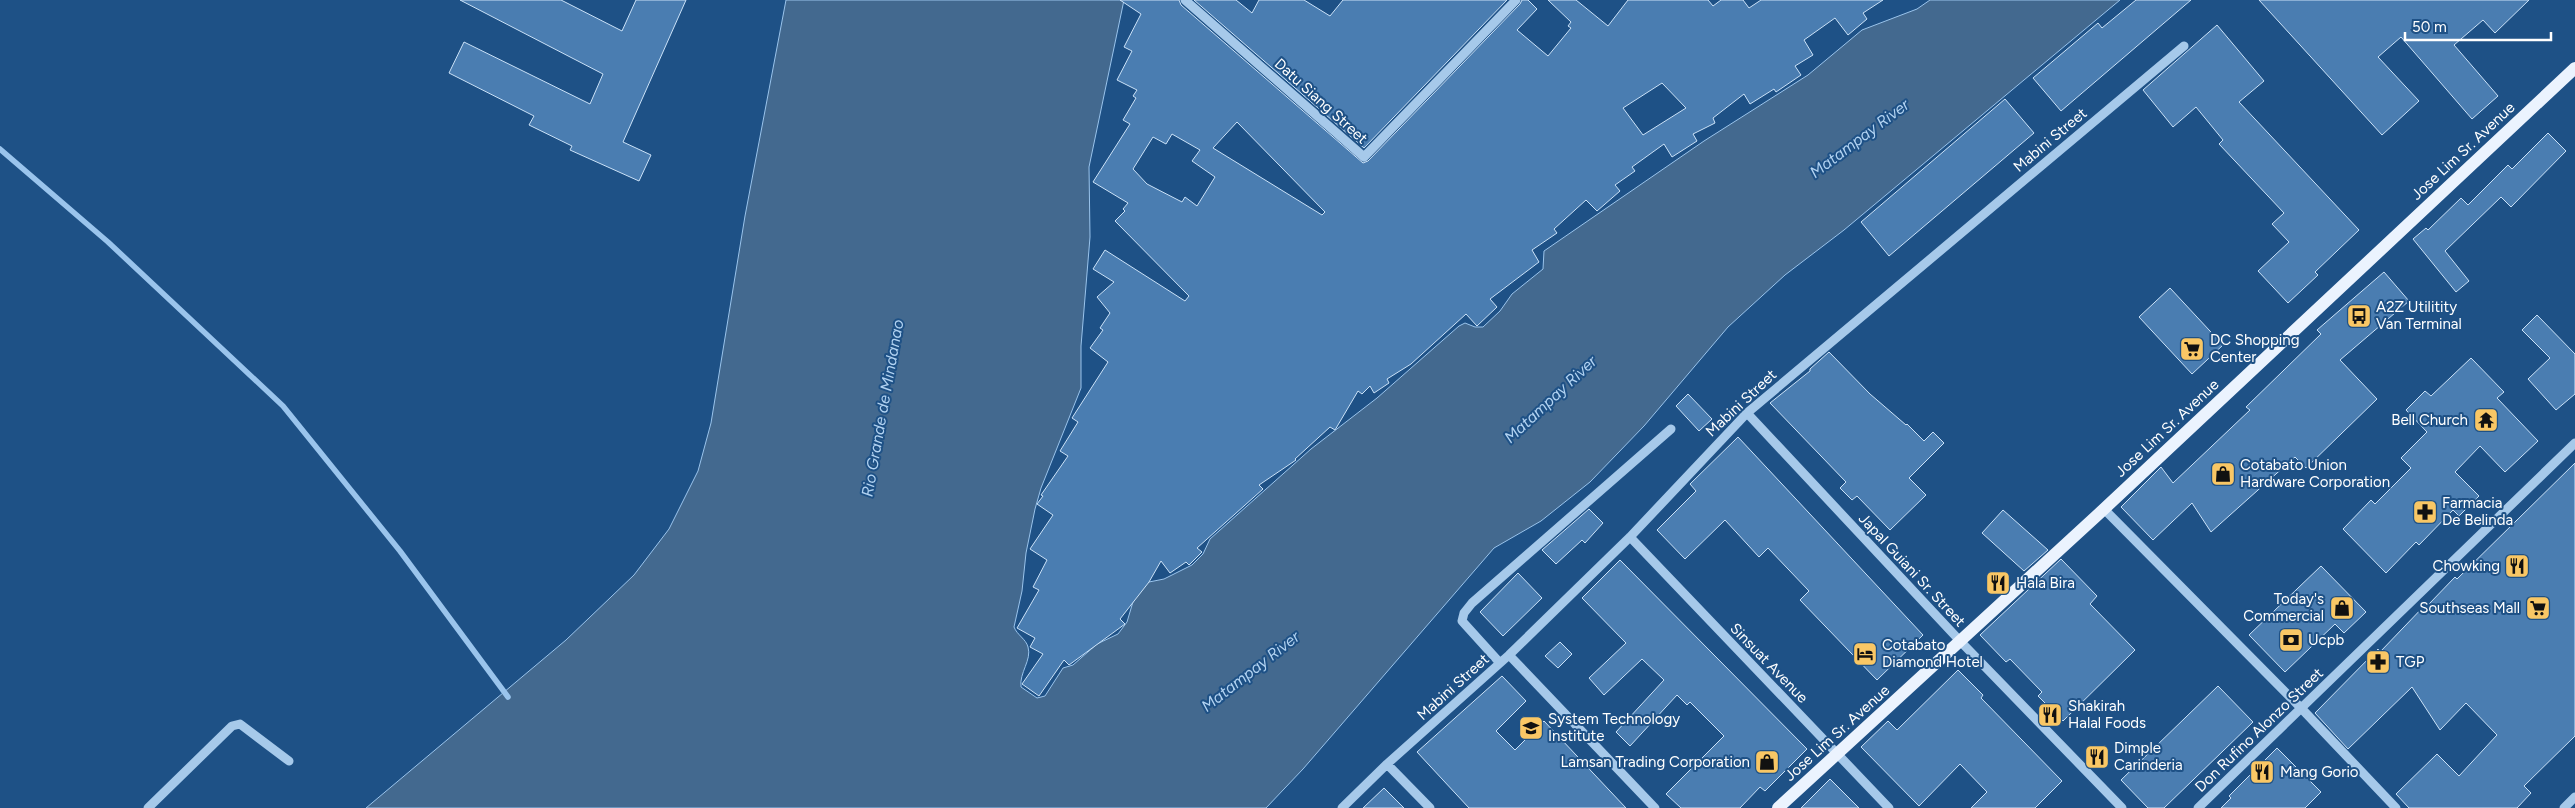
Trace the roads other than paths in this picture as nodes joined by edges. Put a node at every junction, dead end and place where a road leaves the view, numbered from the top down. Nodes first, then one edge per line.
1 (1185, 0) edge
2 (1516, 0) edge
3 (2184, 46) dead end
4 (2575, 68) edge
5 (1747, 413) junction
6 (1671, 429) dead end
7 (2575, 443) edge
8 (2104, 509) junction
9 (1630, 537) junction
10 (1961, 642) junction
11 (1509, 655) junction
12 (1500, 663) junction
13 (2301, 708) junction
14 (1837, 755) junction
15 (289, 761) dead end
16 (1387, 764) junction
17 (2575, 797) edge
18 (148, 808) edge
19 (1342, 808) edge
20 (1430, 808) edge
21 (1655, 808) edge
22 (1778, 808) edge
23 (1888, 808) edge
24 (2122, 808) edge
25 (2198, 808) edge
26 (2396, 808) edge
27 (2564, 808) edge

1 - 2 street, Datu Siang Street
3 - 5 street, Mabini Street
4 - 8 main road, Jose Lim Sr. Avenue
5 - 9 street, Mabini Street
5 - 10 street, Japal Guiani Sr. Street
6 - 12 street
7 - 13 street, Don Rufino Alonzo Street
8 - 10 main road, Jose Lim Sr. Avenue
8 - 13 street
9 - 11 street, Mabini Street
9 - 14 street, Sinsuat Avenue
10 - 14 main road, Jose Lim Sr. Avenue
10 - 24 street, Japal Guiani Sr. Street
11 - 12 street, Mabini Street
11 - 21 street
12 - 16 street, Mabini Street
13 - 25 street, Don Rufino Alonzo Street
13 - 26 street
14 - 22 main road, Jose Lim Sr. Avenue
14 - 23 street, Sinsuat Avenue
15 - 18 street
16 - 19 street, Mabini Street
16 - 20 street
17 - 27 street

